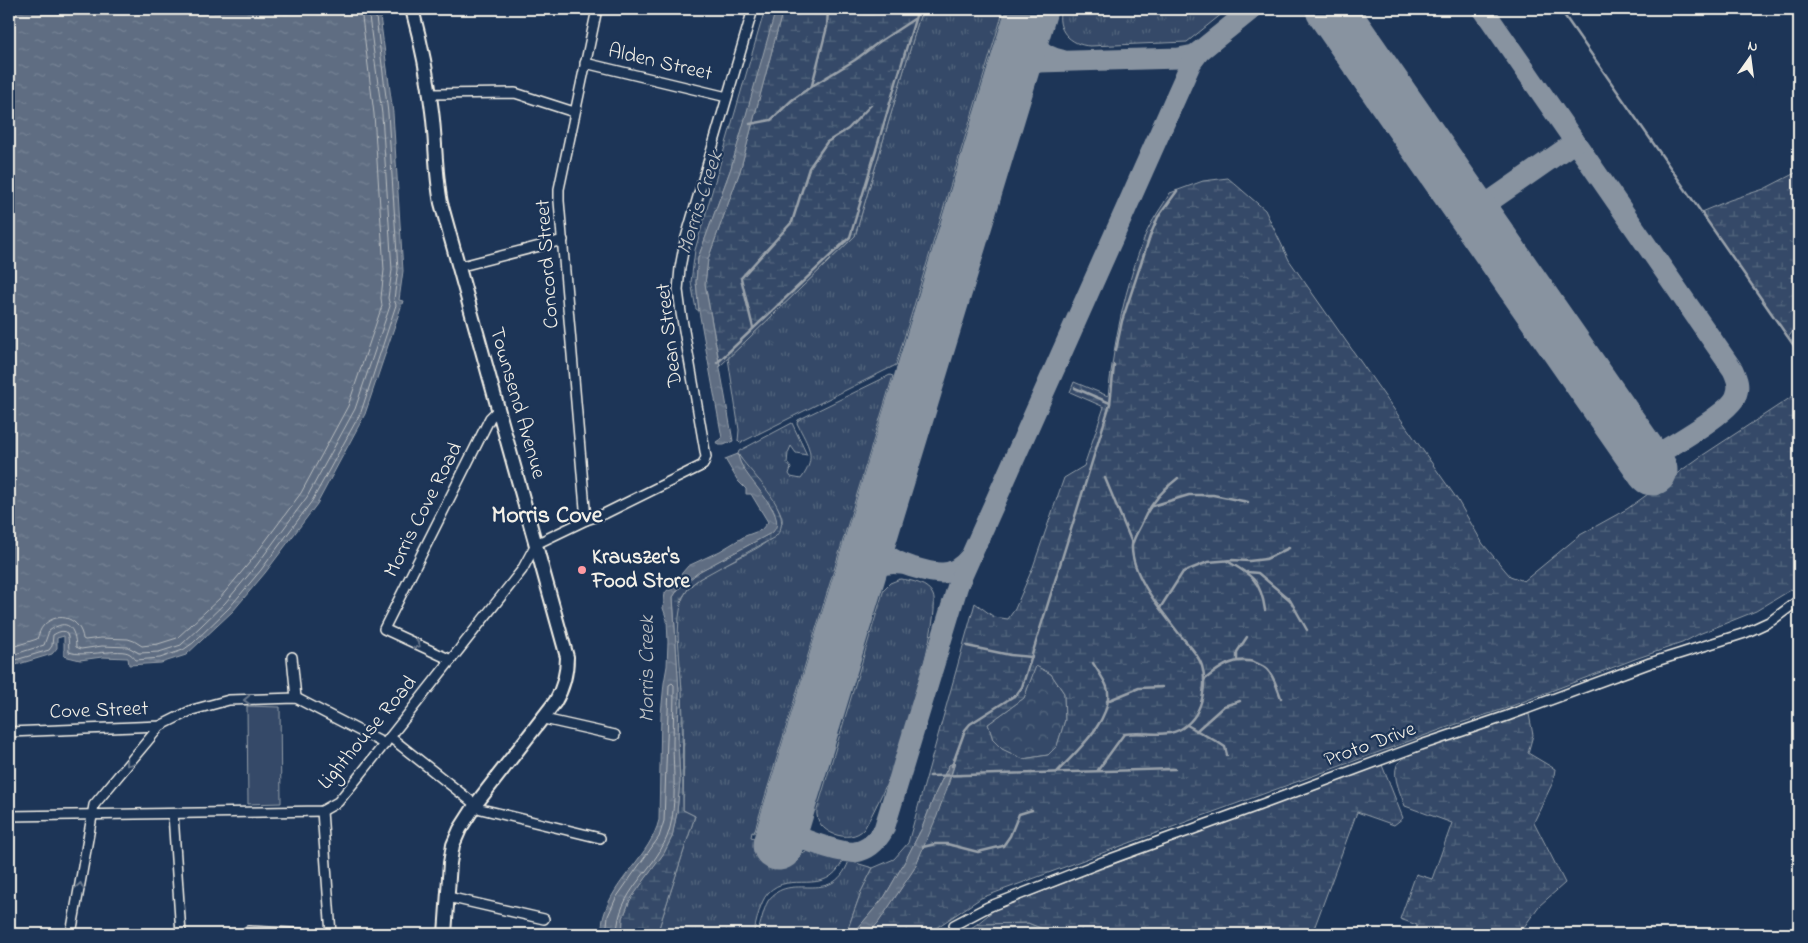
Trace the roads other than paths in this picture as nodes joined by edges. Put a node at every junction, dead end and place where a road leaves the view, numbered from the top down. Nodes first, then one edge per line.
1 (412, 9) edge
2 (597, 9) edge
3 (740, 9) edge
4 (752, 10) edge
5 (585, 63) junction
6 (430, 94) junction
7 (727, 97) junction
8 (574, 112) junction
9 (563, 240) junction
10 (458, 267) junction
11 (498, 410) junction
12 (586, 520) junction
13 (536, 544) junction
14 (1799, 600) edge
15 (292, 657) dead end
16 (451, 660) junction
17 (296, 698) junction
18 (544, 719) junction
19 (160, 726) junction
20 (9, 732) edge
21 (615, 735) dead end
22 (387, 741) junction
23 (476, 804) junction
24 (322, 811) junction
25 (173, 814) junction
26 (93, 815) junction
27 (9, 816) edge
28 (600, 838) dead end
29 (448, 896) junction
30 (544, 919) dead end
31 (954, 926) dead end
32 (248, 931) dead end
33 (71, 934) edge
34 (181, 934) edge
35 (313, 934) edge
36 (331, 934) edge
37 (445, 934) edge

1 - 6 main road, Townsend Avenue
2 - 5 street, Concord Street
3 - 4 street
4 - 7 street, Dean Street
5 - 7 street, Alden Street
5 - 8 street, Concord Street
6 - 8 street
6 - 10 main road, Townsend Avenue
7 - 12 street, Dean Street
8 - 9 street, Concord Street
9 - 10 street
9 - 12 street, Concord Street
10 - 11 main road, Townsend Avenue
11 - 13 main road, Townsend Avenue
11 -> 16 street, Morris Cove Road
12 - 13 street
13 - 16 street, Lighthouse Road
13 - 18 main road, Townsend Avenue
14 - 31 street, Proto Drive
15 - 17 street
16 - 22 street, Lighthouse Road
17 -> 19 street, Cove Street
17 - 22 street, Cove Street
18 - 21 street
18 - 23 main road, Townsend Avenue
19 - 20 street, Cove Street
19 -> 26 street
22 - 23 street, Cove Street
22 - 24 street, Lighthouse Road
23 - 28 street, Cove Street
23 - 29 main road, Townsend Avenue
24 - 25 street, Lighthouse Road
24 - 36 street
25 - 26 street, Lighthouse Road
25 - 34 street
26 - 27 street, Lighthouse Road
33 -> 26 street
29 - 30 street
29 - 37 main road, Townsend Avenue
32 - 35 street

